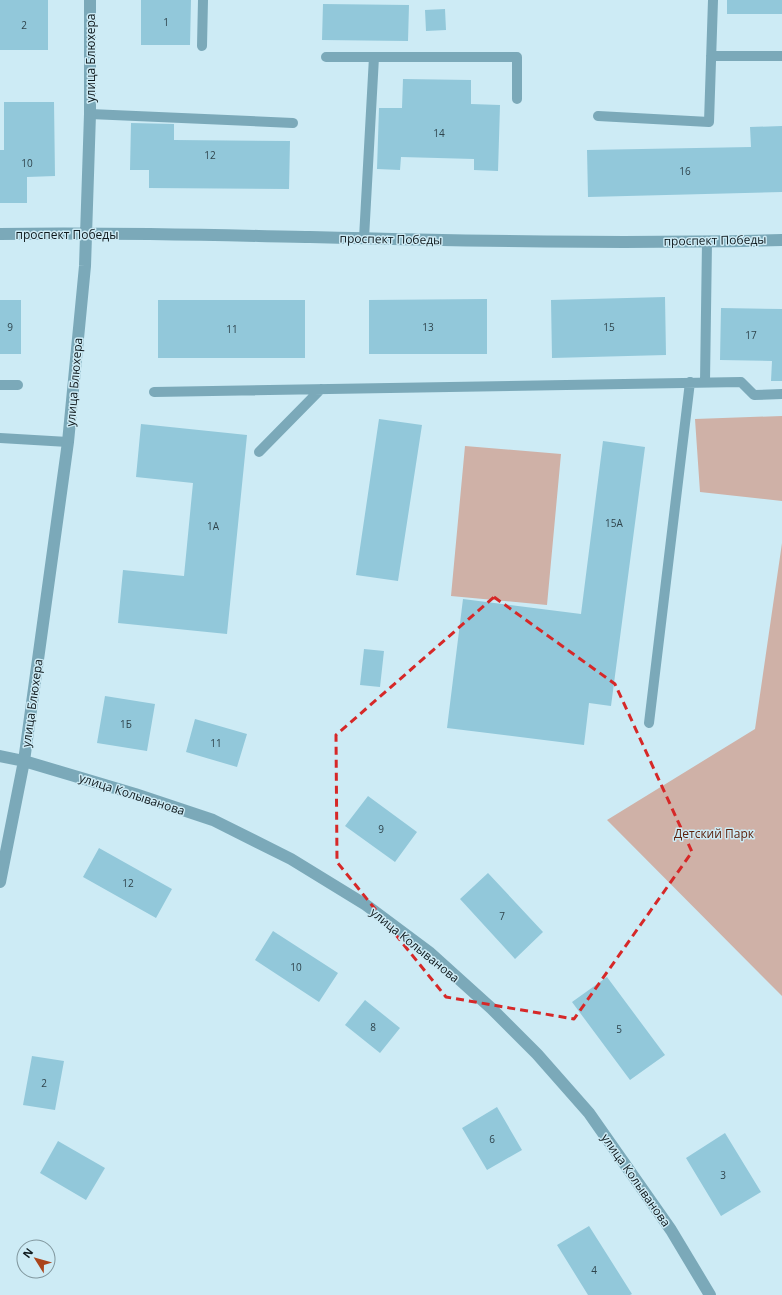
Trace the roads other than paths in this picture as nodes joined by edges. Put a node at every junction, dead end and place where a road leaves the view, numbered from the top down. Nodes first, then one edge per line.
1 (90, 0) edge
2 (203, 0) edge
3 (713, 0) edge
4 (202, 46) dead end
5 (711, 56) junction
6 (782, 56) edge
7 (374, 57) junction
8 (326, 58) dead end
9 (517, 99) dead end
10 (90, 114) junction
11 (598, 116) dead end
12 (294, 123) dead end
13 (86, 233) junction
14 (0, 234) edge
15 (364, 238) junction
16 (782, 240) edge
17 (707, 242) junction
18 (690, 382) junction
19 (705, 382) junction
20 (0, 385) edge
21 (18, 385) dead end
22 (321, 389) junction
23 (154, 392) dead end
24 (782, 394) edge
25 (0, 438) edge
26 (68, 442) junction
27 (259, 452) dead end
28 (649, 723) dead end
29 (0, 756) edge
30 (24, 761) junction
31 (0, 882) edge
32 (710, 1295) edge

1 - 10 street, улица Блюхера
2 - 4 lane
3 - 5 lane
5 - 6 lane
5 - 11 lane
7 - 8 lane
7 - 9 lane
7 - 15 lane
10 - 12 lane
10 - 13 street, улица Блюхера
13 - 14 street, проспект Победы
13 - 15 street, проспект Победы
13 - 26 street, улица Блюхера
15 - 17 street, проспект Победы
16 - 17 street, проспект Победы
17 - 19 lane
18 - 19 lane
18 - 22 lane
18 - 28 lane
19 - 24 lane
20 - 21 lane
22 - 23 lane
22 - 27 lane
25 - 26 lane
26 - 30 street, улица Блюхера
29 - 30 street, улица Колыванова
30 - 31 street, улица Блюхера
30 - 32 street, улица Колыванова

